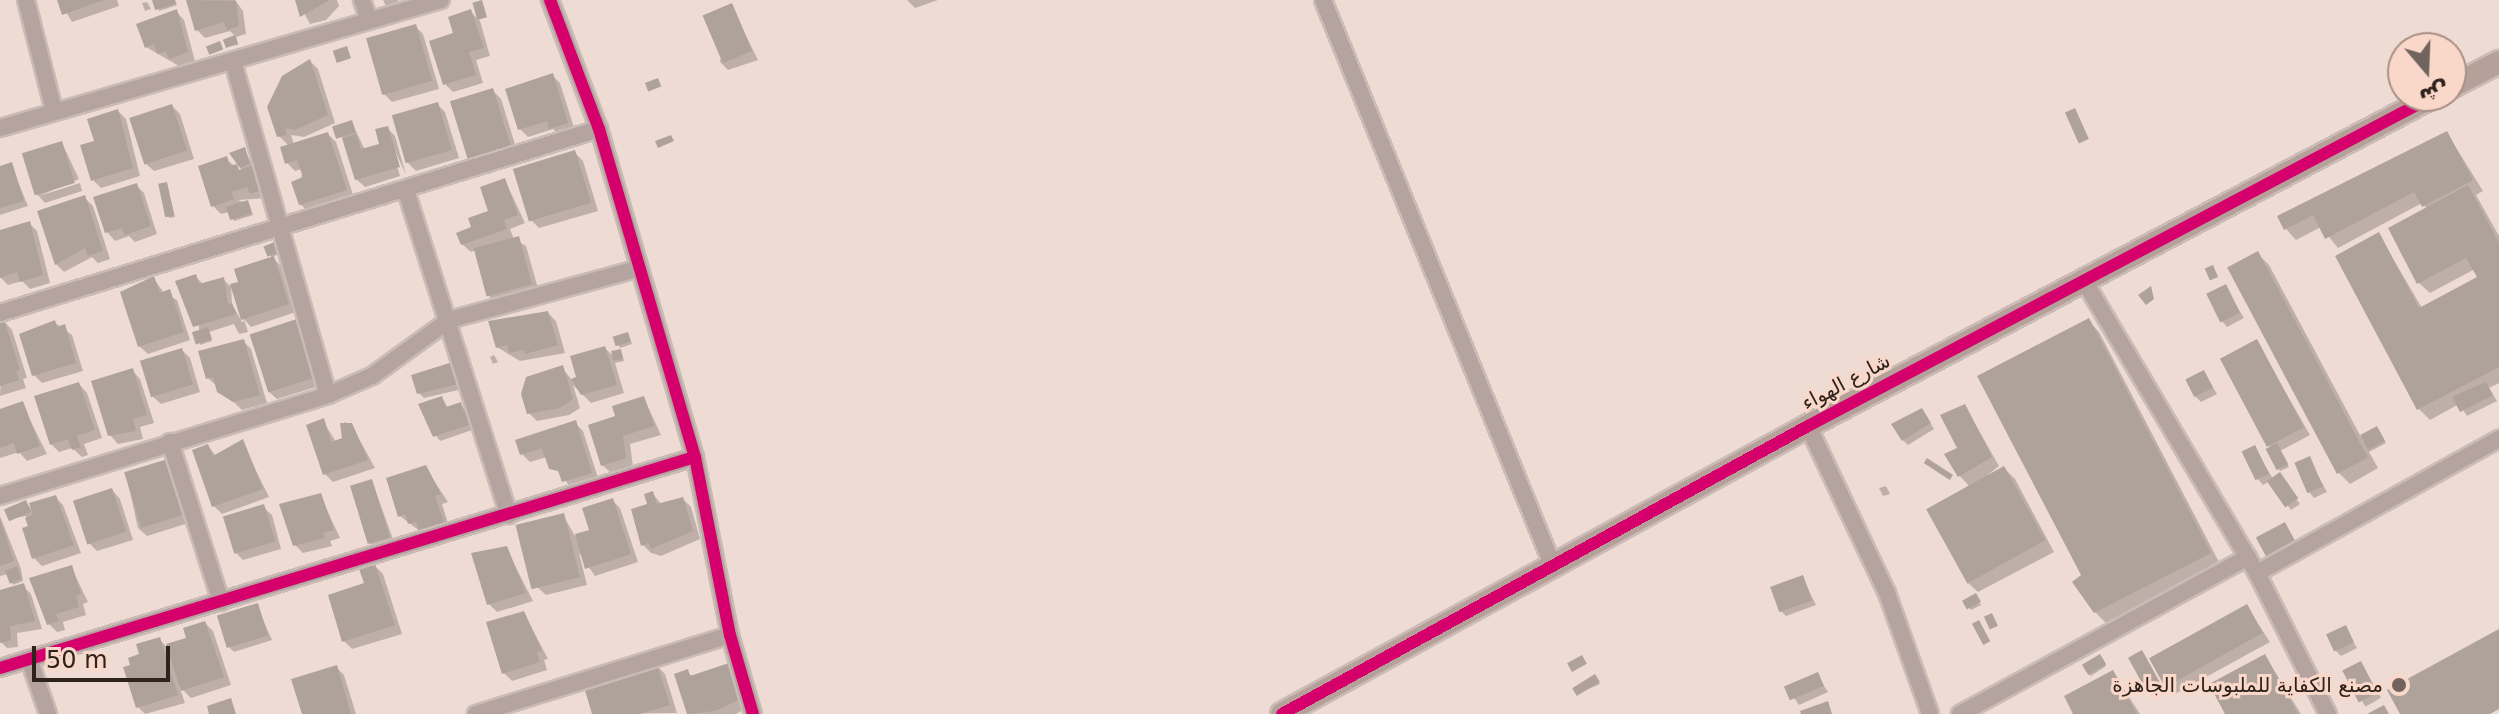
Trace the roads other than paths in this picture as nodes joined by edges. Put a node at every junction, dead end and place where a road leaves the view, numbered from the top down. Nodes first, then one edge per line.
1 (26, 0) edge
2 (362, 0) edge
3 (441, 0) edge
4 (550, 0) edge
5 (1323, 0) edge
6 (369, 20) junction
7 (233, 62) junction
8 (2498, 66) edge
9 (2467, 80) edge
10 (54, 111) junction
11 (2403, 112) edge
12 (0, 128) edge
13 (599, 129) junction
14 (406, 191) junction
15 (280, 227) junction
16 (637, 269) junction
17 (2083, 279) junction
18 (0, 313) edge
19 (449, 320) junction
20 (328, 395) junction
21 (1808, 426) junction
22 (2499, 439) edge
23 (170, 442) junction
24 (695, 457) junction
25 (0, 496) edge
26 (509, 515) junction
27 (2248, 557) junction
28 (1553, 566) junction
29 (2257, 573) junction
30 (221, 602) junction
31 (730, 635) junction
32 (29, 659) junction
33 (0, 668) edge
34 (48, 714) edge
35 (476, 714) edge
36 (753, 714) edge
37 (1282, 714) edge
38 (1930, 714) edge
39 (1960, 714) edge
40 (2328, 714) edge

1 - 10 street
2 - 6 street
3 - 6 street
4 - 13 street
5 - 28 street
6 - 7 street
7 - 10 street
7 - 15 street
8 - 9 street
10 - 12 street
11 - 17 street, شارع الهواء
13 - 14 street
13 - 16 street
14 - 15 street
14 - 19 street
15 - 18 street
15 - 20 street
16 - 19 street
16 - 24 street
17 - 21 street, شارع الهواء
17 - 27 street
19 - 20 street
19 - 26 street
20 - 23 street
21 - 28 street, شارع الهواء
21 - 38 street
22 - 29 street
23 - 25 street
23 - 30 street
24 - 26 street
24 - 31 street
26 - 30 street
27 - 29 street
27 - 39 street
28 - 37 street, شارع الهواء
29 - 40 street
30 - 32 street
31 - 35 street
31 - 36 street
32 - 33 street
32 - 34 street

